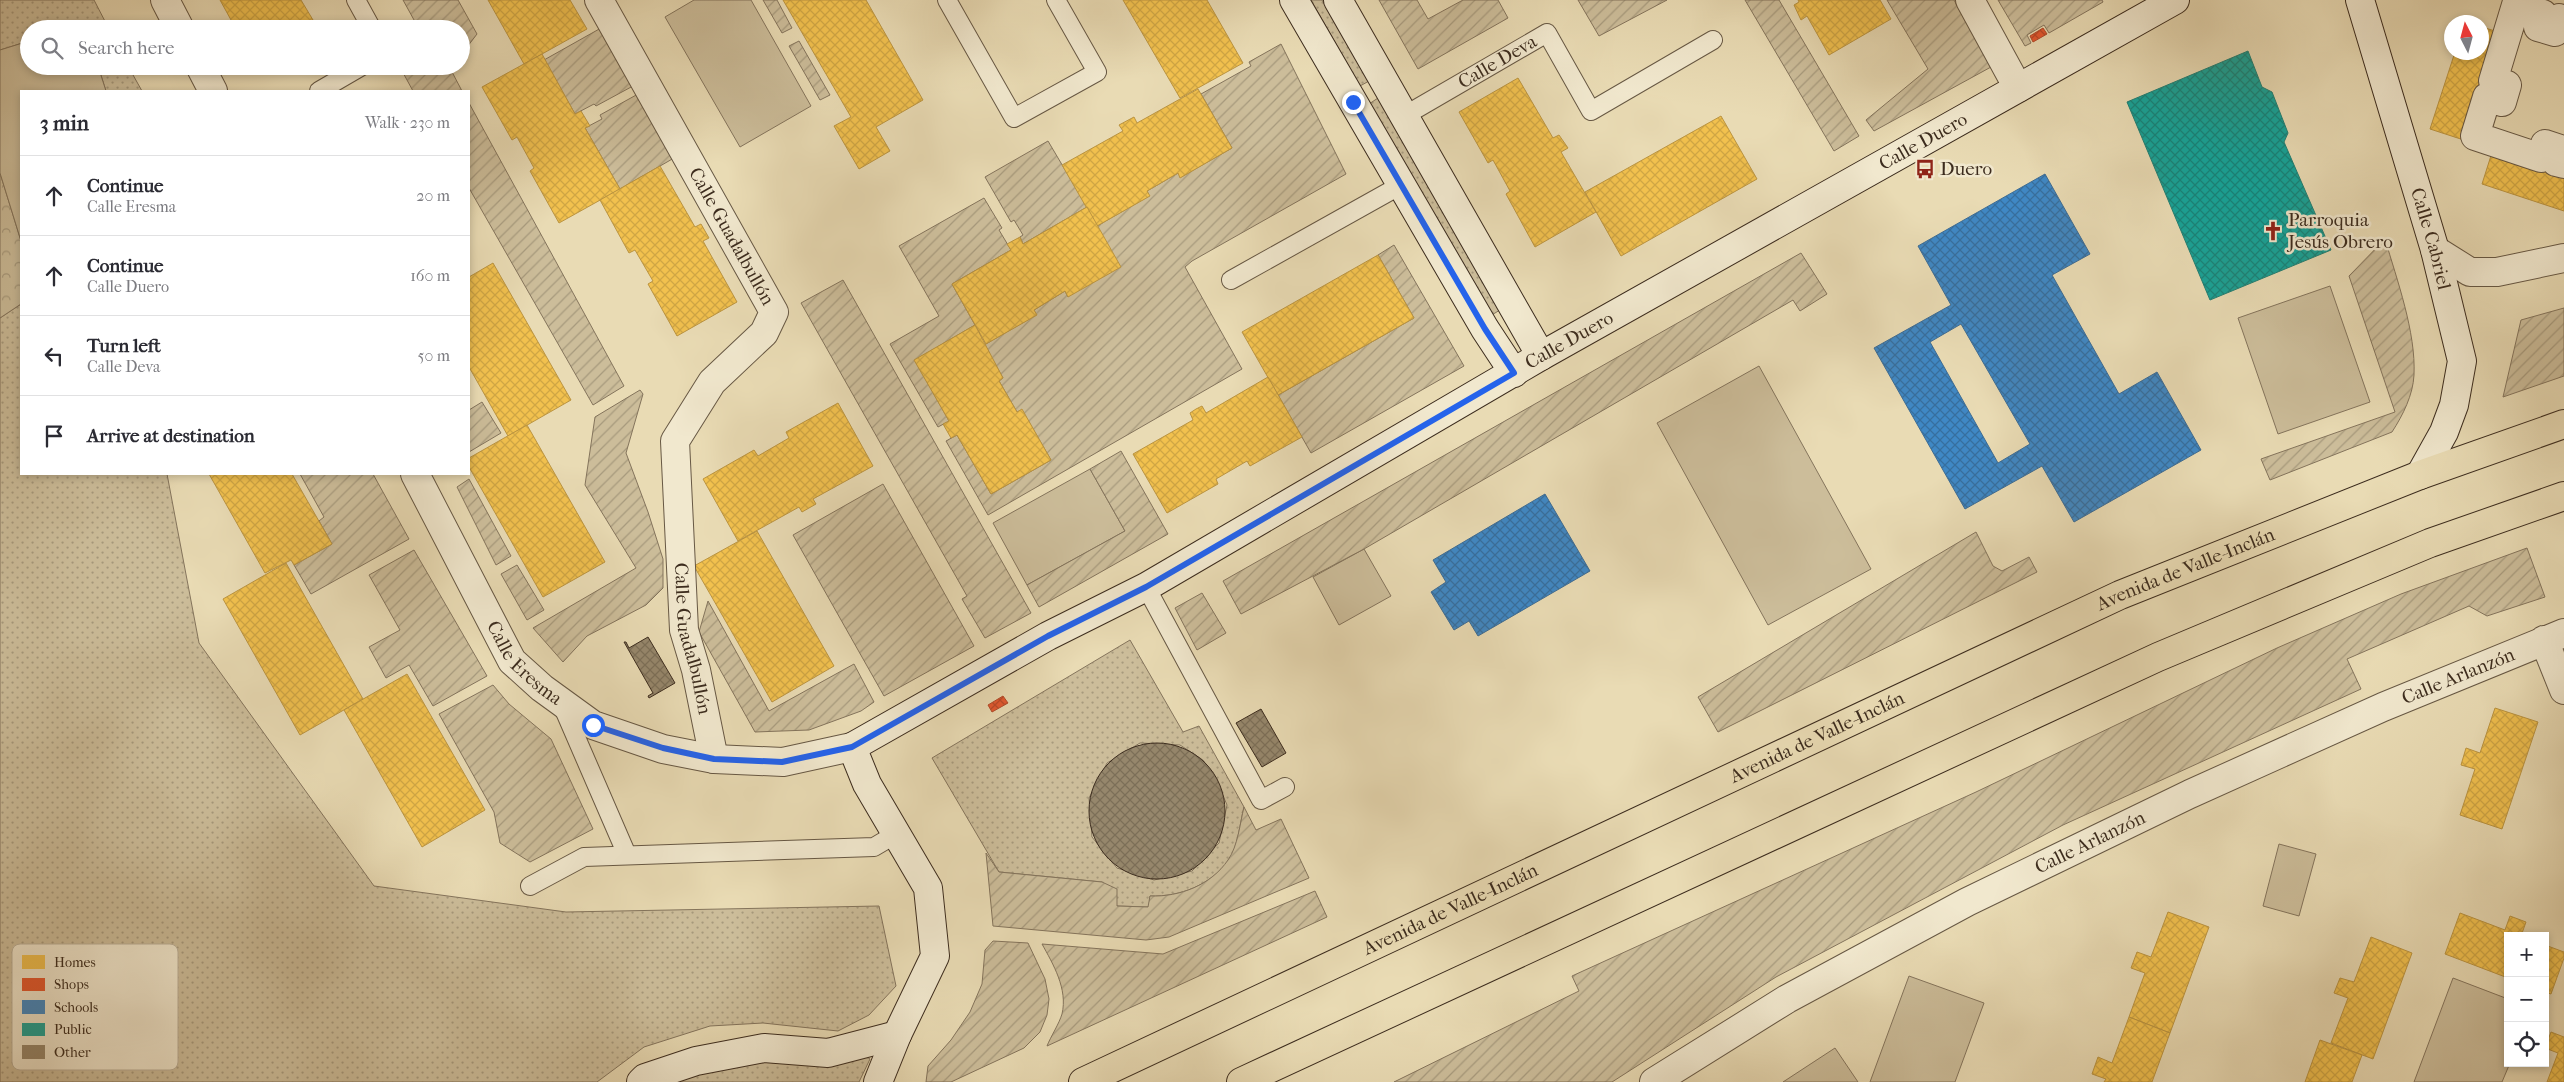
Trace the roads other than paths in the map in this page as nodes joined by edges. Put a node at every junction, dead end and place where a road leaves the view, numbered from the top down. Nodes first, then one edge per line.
1 (165, 0) edge
2 (356, 0) edge
3 (599, 0) edge
4 (947, 0) edge
5 (1056, 0) edge
6 (1294, 0) edge
7 (1338, 0) edge
8 (1970, 0) edge
9 (2175, 0) edge
10 (2360, 0) edge
11 (175, 20) edge
12 (367, 20) edge
13 (2564, 20) edge
14 (1713, 40) dead end
15 (205, 75) edge
16 (347, 75) edge
17 (2018, 88) junction
18 (212, 90) edge
19 (321, 90) edge
20 (1404, 116) junction
21 (2564, 164) edge
22 (1401, 185) junction
23 (2435, 250) junction
24 (2564, 258) edge
25 (1230, 280) dead end
26 (1541, 356) junction
27 (1514, 373) junction
28 (2564, 424) edge
29 (416, 475) edge
30 (2420, 475) junction
31 (2564, 496) edge
32 (1146, 587) junction
33 (2554, 637) edge
34 (2564, 690) edge
35 (561, 702) junction
36 (852, 747) junction
37 (714, 759) junction
38 (1285, 788) dead end
39 (896, 834) junction
40 (627, 855) junction
41 (530, 886) dead end
42 (897, 1035) junction
43 (641, 1082) edge
44 (878, 1082) edge
45 (1084, 1082) edge
46 (1241, 1082) edge
47 (1654, 1082) edge

1 - 11 street
2 - 12 lane
3 - 37 street, Calle Guadalbullón
4 - 5 lane
6 - 22 street
7 - 20 street
8 - 17 street
9 - 17 street, Calle Duero
10 - 23 street, Calle Cabriel
13 - 21 street
14 - 20 lane, Calle Deva
15 - 18 street
16 - 19 lane
17 - 26 street, Calle Duero
20 - 26 street
22 - 25 lane
22 - 27 street
23 - 24 street
23 - 30 street, Calle Cabriel
26 - 27 street, Calle Duero
27 - 32 street, Calle Duero
28 - 30 main road, Avenida de Valle-Inclán
29 - 35 street, Calle Eresma
30 - 45 main road, Avenida de Valle-Inclán
31 - 46 main road
32 - 36 street, Calle Duero
32 - 38 lane
33 - 34 street, Calle Arlanzón
33 - 47 street, Calle Arlanzón
35 - 37 street, Calle Eresma
35 - 40 lane
36 - 37 street, Calle Duero
36 - 39 street
39 - 40 lane
39 - 42 street
40 - 41 lane
42 - 43 street
42 - 44 street

